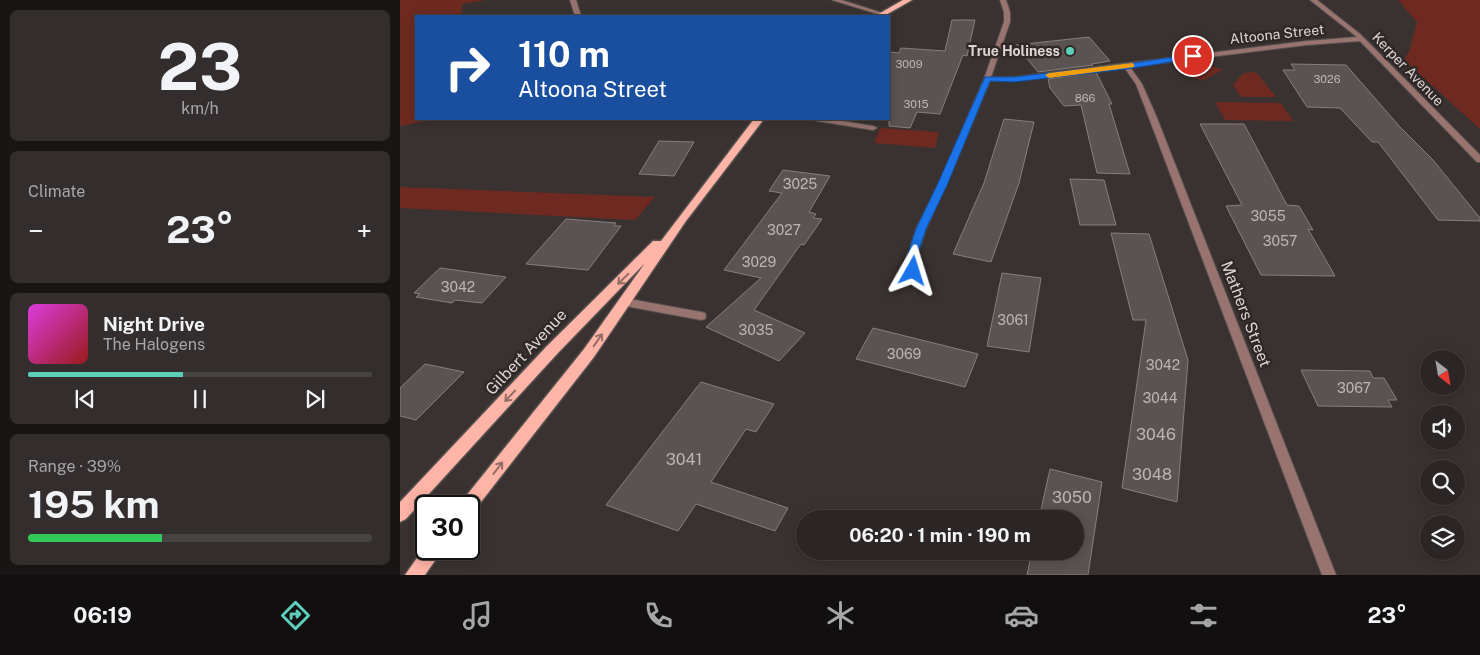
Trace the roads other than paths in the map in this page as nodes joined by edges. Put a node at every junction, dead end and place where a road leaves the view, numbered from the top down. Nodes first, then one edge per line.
1 (573, 0) edge
2 (835, 0) edge
3 (908, 0) edge
4 (1003, 0) edge
5 (1313, 0) edge
6 (578, 15) edge
7 (881, 15) edge
8 (1360, 39) junction
9 (1127, 66) junction
10 (987, 79) junction
11 (758, 120) edge
12 (823, 120) edge
13 (873, 128) dead end
14 (1480, 160) edge
15 (682, 219) junction
16 (917, 281) dead end
17 (624, 302) junction
18 (701, 316) dead end
19 (477, 495) edge
20 (400, 514) edge
21 (426, 560) edge
22 (414, 575) edge
23 (1329, 575) edge

1 - 6 street
2 - 7 street
3 - 7 main road
4 - 10 street
5 - 8 street, Kerper Avenue
8 - 9 street, Altoona Street
8 - 14 street, Kerper Avenue
9 - 10 street, Altoona Street
9 - 23 street, Mathers Street
10 - 16 street
11 - 15 main road, Gilbert Avenue
12 - 13 street
15 - 17 main road, Gilbert Avenue
15 -> 20 main road, Gilbert Avenue
17 - 18 street
19 -> 17 main road, Gilbert Avenue
21 - 22 main road

